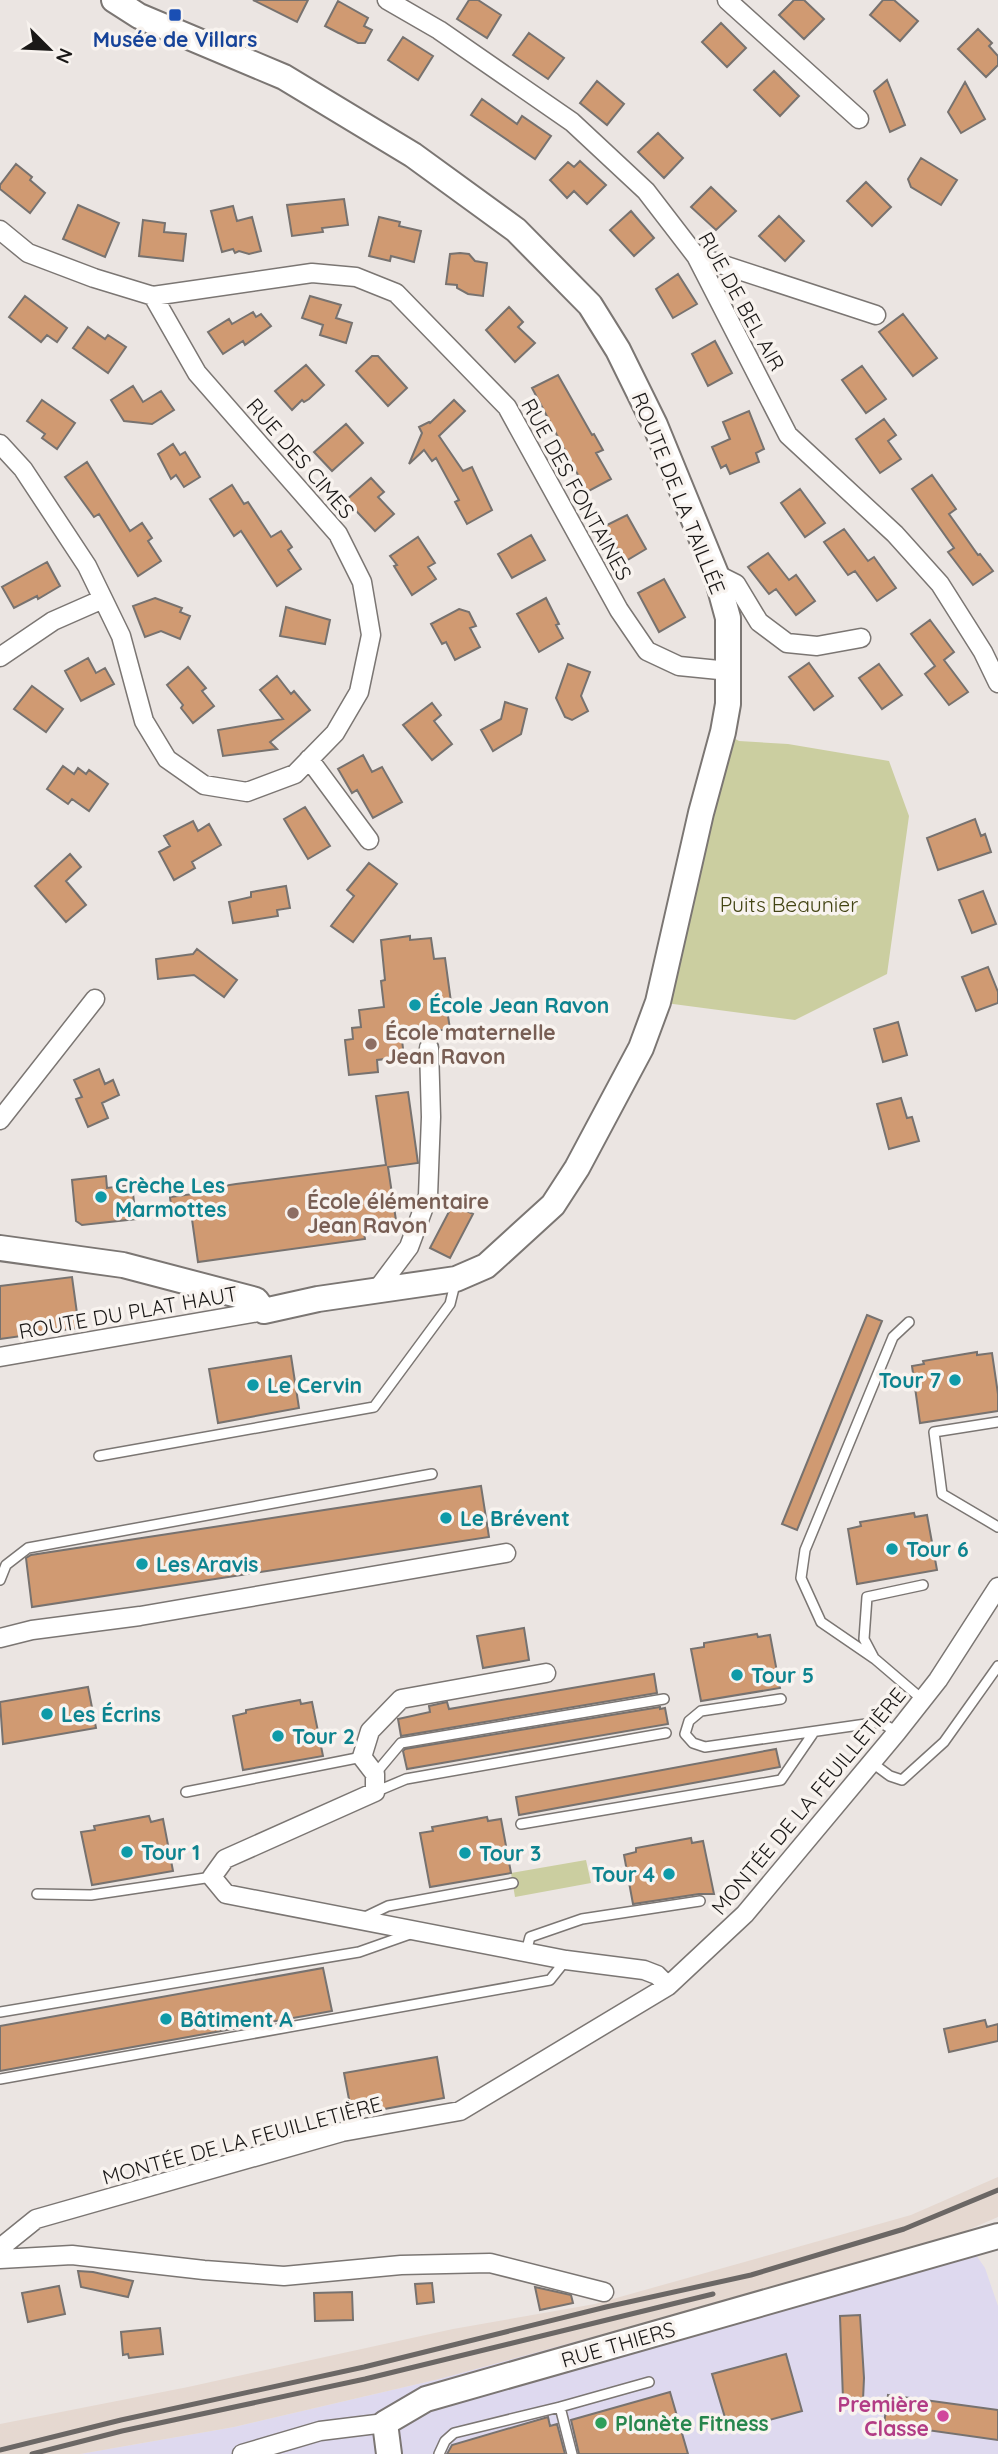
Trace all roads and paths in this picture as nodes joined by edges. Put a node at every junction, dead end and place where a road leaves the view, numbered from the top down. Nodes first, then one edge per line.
1 (114, 0) edge
2 (387, 0) edge
3 (727, 0) edge
4 (859, 119) dead end
5 (0, 230) edge
6 (696, 257) junction
7 (153, 296) junction
8 (876, 315) dead end
9 (0, 444) edge
10 (716, 574) junction
11 (103, 599) junction
12 (861, 638) dead end
13 (0, 657) edge
14 (729, 671) junction
15 (998, 683) edge
16 (309, 759) junction
17 (369, 840) dead end
18 (95, 999) dead end
19 (429, 1048) dead end
20 (0, 1120) edge
21 (0, 1248) edge
22 (456, 1279) junction
23 (376, 1291) junction
24 (264, 1311) junction
25 (909, 1322) dead end
26 (0, 1357) edge
27 (998, 1422) edge
28 (99, 1456) dead end
29 (432, 1474) dead end
30 (998, 1527) edge
31 (506, 1553) dead end
32 (0, 1580) edge
33 (923, 1585) dead end
34 (998, 1587) edge
35 (0, 1638) edge
36 (875, 1659) junction
37 (998, 1666) edge
38 (546, 1673) dead end
39 (664, 1699) dead end
40 (781, 1699) dead end
41 (923, 1700) junction
42 (897, 1731) junction
43 (814, 1732) junction
44 (666, 1733) dead end
45 (362, 1757) junction
46 (872, 1762) junction
47 (375, 1783) junction
48 (186, 1791) dead end
49 (521, 1824) dead end
50 (212, 1877) junction
51 (513, 1883) dead end
52 (37, 1894) dead end
53 (700, 1901) dead end
54 (360, 1920) junction
55 (419, 1931) junction
56 (526, 1952) junction
57 (566, 1960) junction
58 (668, 1986) junction
59 (0, 2012) edge
60 (0, 2079) edge
61 (998, 2236) edge
62 (0, 2248) edge
63 (0, 2259) edge
64 (604, 2292) dead end
65 (649, 2382) dead end
66 (560, 2407) junction
67 (385, 2423) junction
68 (242, 2454) edge
69 (390, 2454) edge
70 (439, 2454) edge
71 (572, 2454) edge

1 - 10 street, ROUTE DE LA TAILLÉE
2 - 6 street, RUE DE BEL AIR
3 - 4 street
5 - 7 street, RUE DES FONTAINES
6 - 8 street
6 - 15 street, RUE DE BEL AIR
7 - 14 street, RUE DES FONTAINES
7 - 16 street, RUE DES CIMES
9 - 11 street, RUE DES CIMES
10 - 12 street
10 - 14 street, ROUTE DE LA TAILLÉE
11 - 13 street
11 - 16 street, RUE DES CIMES
14 - 22 street, ROUTE DE LA TAILLÉE
16 - 17 street
18 - 20 street
19 - 23 street
21 - 24 street
22 - 23 street, ROUTE DE LA TAILLÉE
22 - 28 lane
23 - 24 street, ROUTE DE LA TAILLÉE
24 - 26 street, ROUTE DU PLAT HAUT
25 - 36 lane
27 - 30 lane
29 - 32 lane
31 - 35 street
33 - 36 lane
34 - 41 street, MONTÉE DE LA FEUILLETIÈRE
36 - 41 lane
37 - 46 lane
38 - 45 street
39 - 47 lane
40 - 43 lane
41 - 42 street, MONTÉE DE LA FEUILLETIÈRE
42 - 43 lane
42 - 46 street, MONTÉE DE LA FEUILLETIÈRE
43 - 49 lane
44 - 47 lane
45 - 47 street
45 - 48 lane
46 - 58 street, MONTÉE DE LA FEUILLETIÈRE
47 - 50 street
50 - 52 lane
50 - 54 street
51 - 54 lane
53 - 56 lane
54 - 55 street
55 - 56 street
55 - 59 lane
56 - 57 street
57 - 58 street
57 - 60 lane
58 - 62 street, MONTÉE DE LA FEUILLETIÈRE
61 - 67 street, RUE THIERS
63 - 64 street
65 - 66 lane
66 - 70 lane
66 - 71 lane
67 - 68 street, RUE THIERS
67 - 69 street

